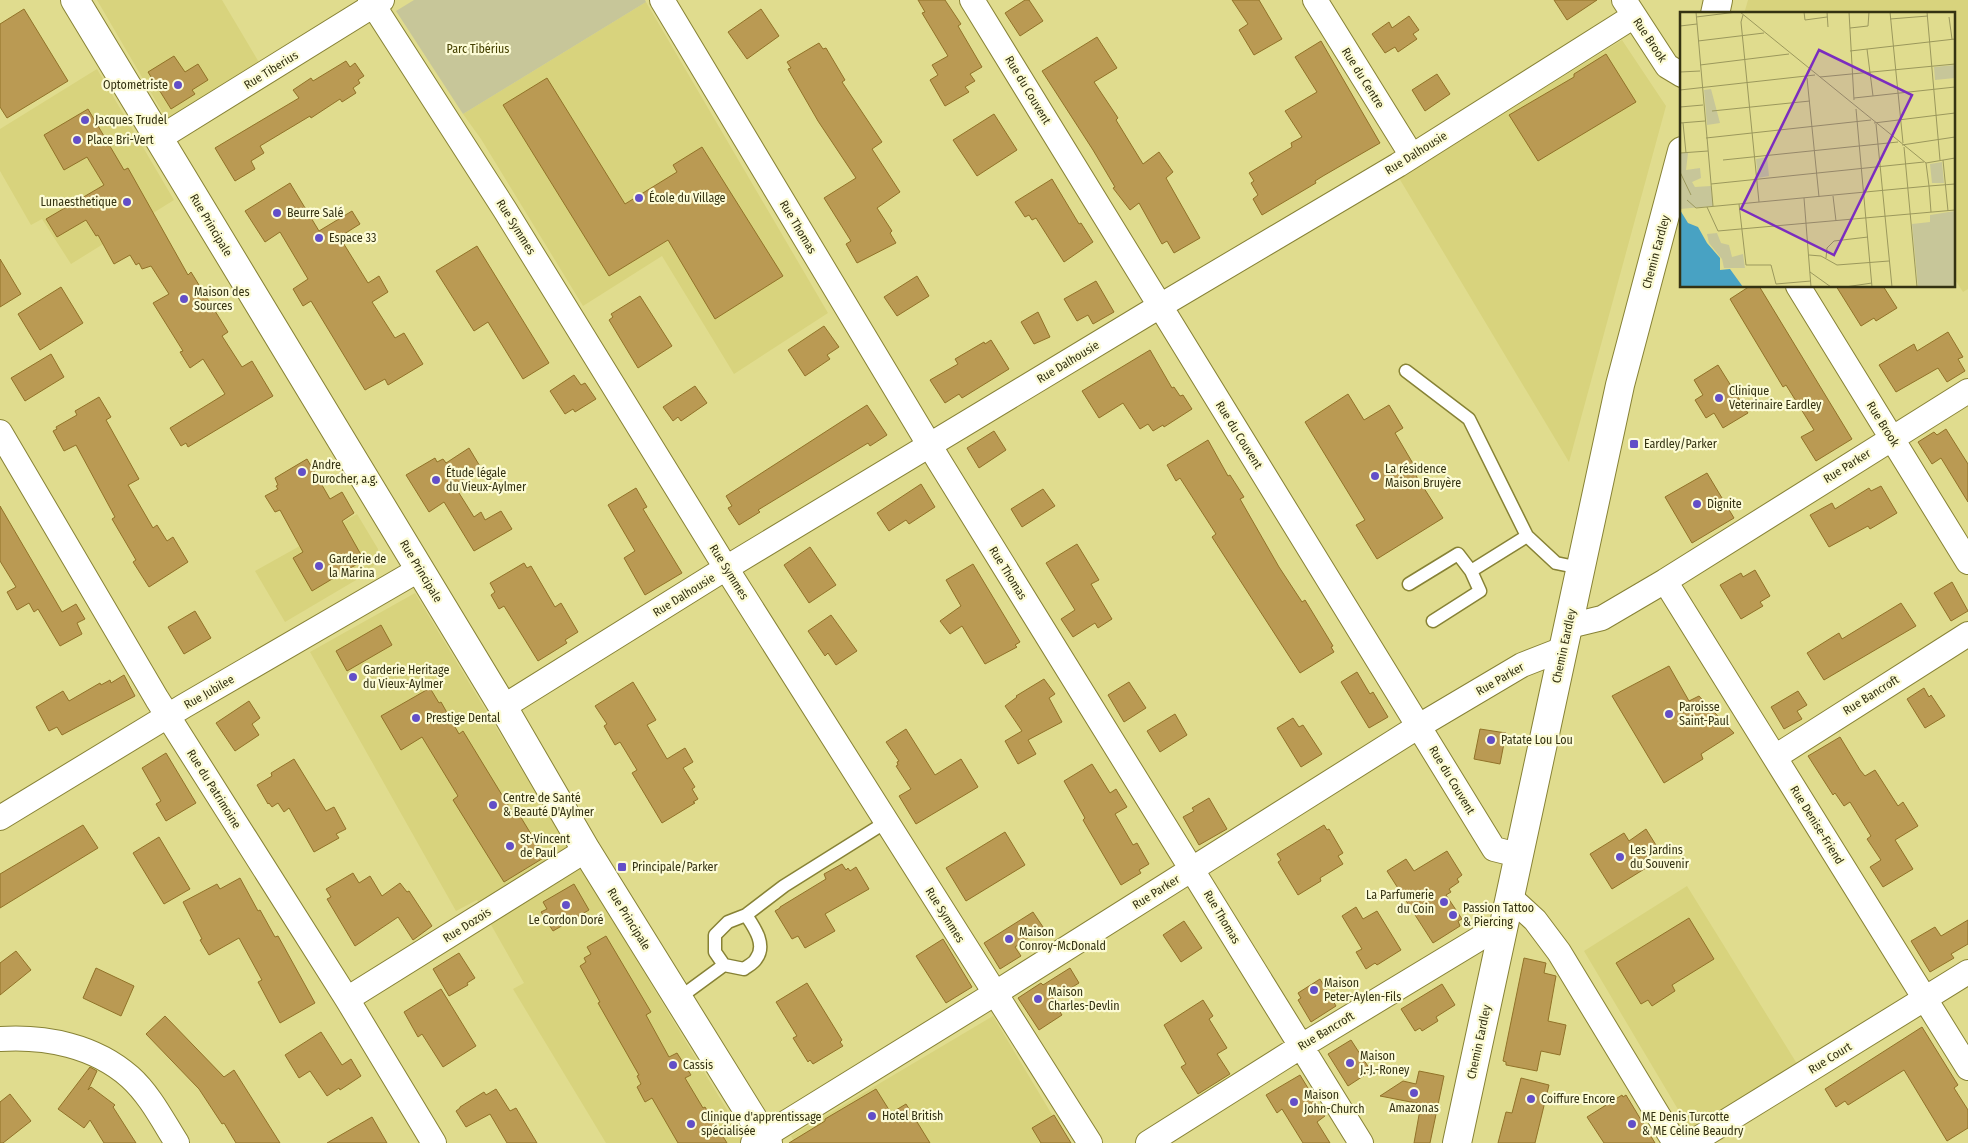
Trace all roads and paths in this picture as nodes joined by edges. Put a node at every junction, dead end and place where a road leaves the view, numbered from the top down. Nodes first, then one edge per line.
1 (74, 0) edge
2 (662, 0) edge
3 (972, 0) edge
4 (1315, 0) edge
5 (375, 2) edge
6 (1629, 8) edge
7 (1680, 74) edge
8 (158, 139) junction
9 (1412, 156) junction
10 (1680, 160) edge
11 (1799, 288) edge
12 (1160, 306) junction
13 (1406, 370) dead end
14 (1968, 391) edge
15 (0, 432) edge
16 (1891, 438) junction
17 (929, 445) junction
18 (1526, 536) junction
19 (1968, 562) edge
20 (726, 568) junction
21 (1580, 568) junction
22 (420, 569) junction
23 (1471, 570) junction
24 (1665, 581) junction
25 (1410, 584) dead end
26 (1433, 621) dead end
27 (1968, 634) edge
28 (1566, 638) junction
29 (503, 707) junction
30 (168, 716) junction
31 (1419, 726) junction
32 (1775, 757) junction
33 (0, 818) edge
34 (886, 822) junction
35 (586, 850) junction
36 (1518, 855) junction
37 (1192, 869) junction
38 (1508, 911) junction
39 (746, 915) junction
40 (724, 965) junction
41 (1968, 972) edge
42 (994, 994) junction
43 (678, 998) junction
44 (347, 999) junction
45 (1925, 999) junction
46 (0, 1038) edge
47 (1300, 1047) junction
48 (1968, 1068) edge
49 (761, 1141) edge
50 (177, 1143) edge
51 (434, 1143) edge
52 (1090, 1143) edge
53 (1148, 1143) edge
54 (1360, 1143) edge
55 (1457, 1143) edge
56 (1675, 1143) edge
57 (1691, 1143) edge

1 - 8 street, Rue Principale
2 - 17 street, Rue Thomas
3 - 12 street, Rue du Couvent
4 - 9 street, Rue du Centre
5 - 8 street, Rue Tiberius
5 - 20 street, Rue Symmes
6 - 7 street, Rue Brook
6 - 9 street, Rue Dalhousie
8 - 22 street, Rue Principale
9 - 12 street, Rue Dalhousie
10 - 21 street, Chemin Eardley
11 - 16 street, Rue Brook
12 - 17 street, Rue Dalhousie
12 - 31 street, Rue du Couvent
13 - 18 lane
14 - 16 street, Rue Parker
15 - 30 street, Rue du Patrimoine
16 - 19 street, Rue Brook
16 - 24 street, Rue Parker
17 - 20 street, Rue Dalhousie
17 - 37 street, Rue Thomas
18 - 21 lane
18 - 23 lane
20 - 29 street, Rue Dalhousie
20 - 34 street, Rue Symmes
21 - 28 street, Chemin Eardley
22 - 29 street, Rue Principale
22 - 30 street, Rue Jubilee
23 - 25 lane
23 - 26 lane
24 - 28 street, Rue Parker
24 - 32 street, Rue Denise-Friend
27 - 32 street, Rue Bancroft
28 - 31 street, Rue Parker
28 - 36 street, Chemin Eardley
29 - 35 street, Rue Principale
30 - 33 street, Rue Jubilee
30 - 44 street, Rue du Patrimoine
31 - 36 street, Rue du Couvent
31 - 37 street, Rue Parker
32 - 45 street, Rue Denise-Friend
34 - 39 lane
34 - 42 street, Rue Symmes
35 - 43 street, Rue Principale
35 - 44 street, Rue Dozois
36 - 38 street, Chemin Eardley
37 - 42 street, Rue Parker
37 - 47 street, Rue Thomas
38 - 47 street, Rue Bancroft
38 - 55 street, Chemin Eardley
38 - 56 street
39 - 40 lane
39 - 40 lane
40 - 43 lane
41 - 45 street, Rue Court
42 - 49 street, Rue Parker
42 - 52 street, Rue Symmes
43 - 49 street, Rue Principale
44 - 51 street, Rue du Patrimoine
45 - 48 street, Rue Denise-Friend
45 - 57 street, Rue Court
46 - 50 street
47 - 53 street, Rue Bancroft
47 - 54 street, Rue Thomas

